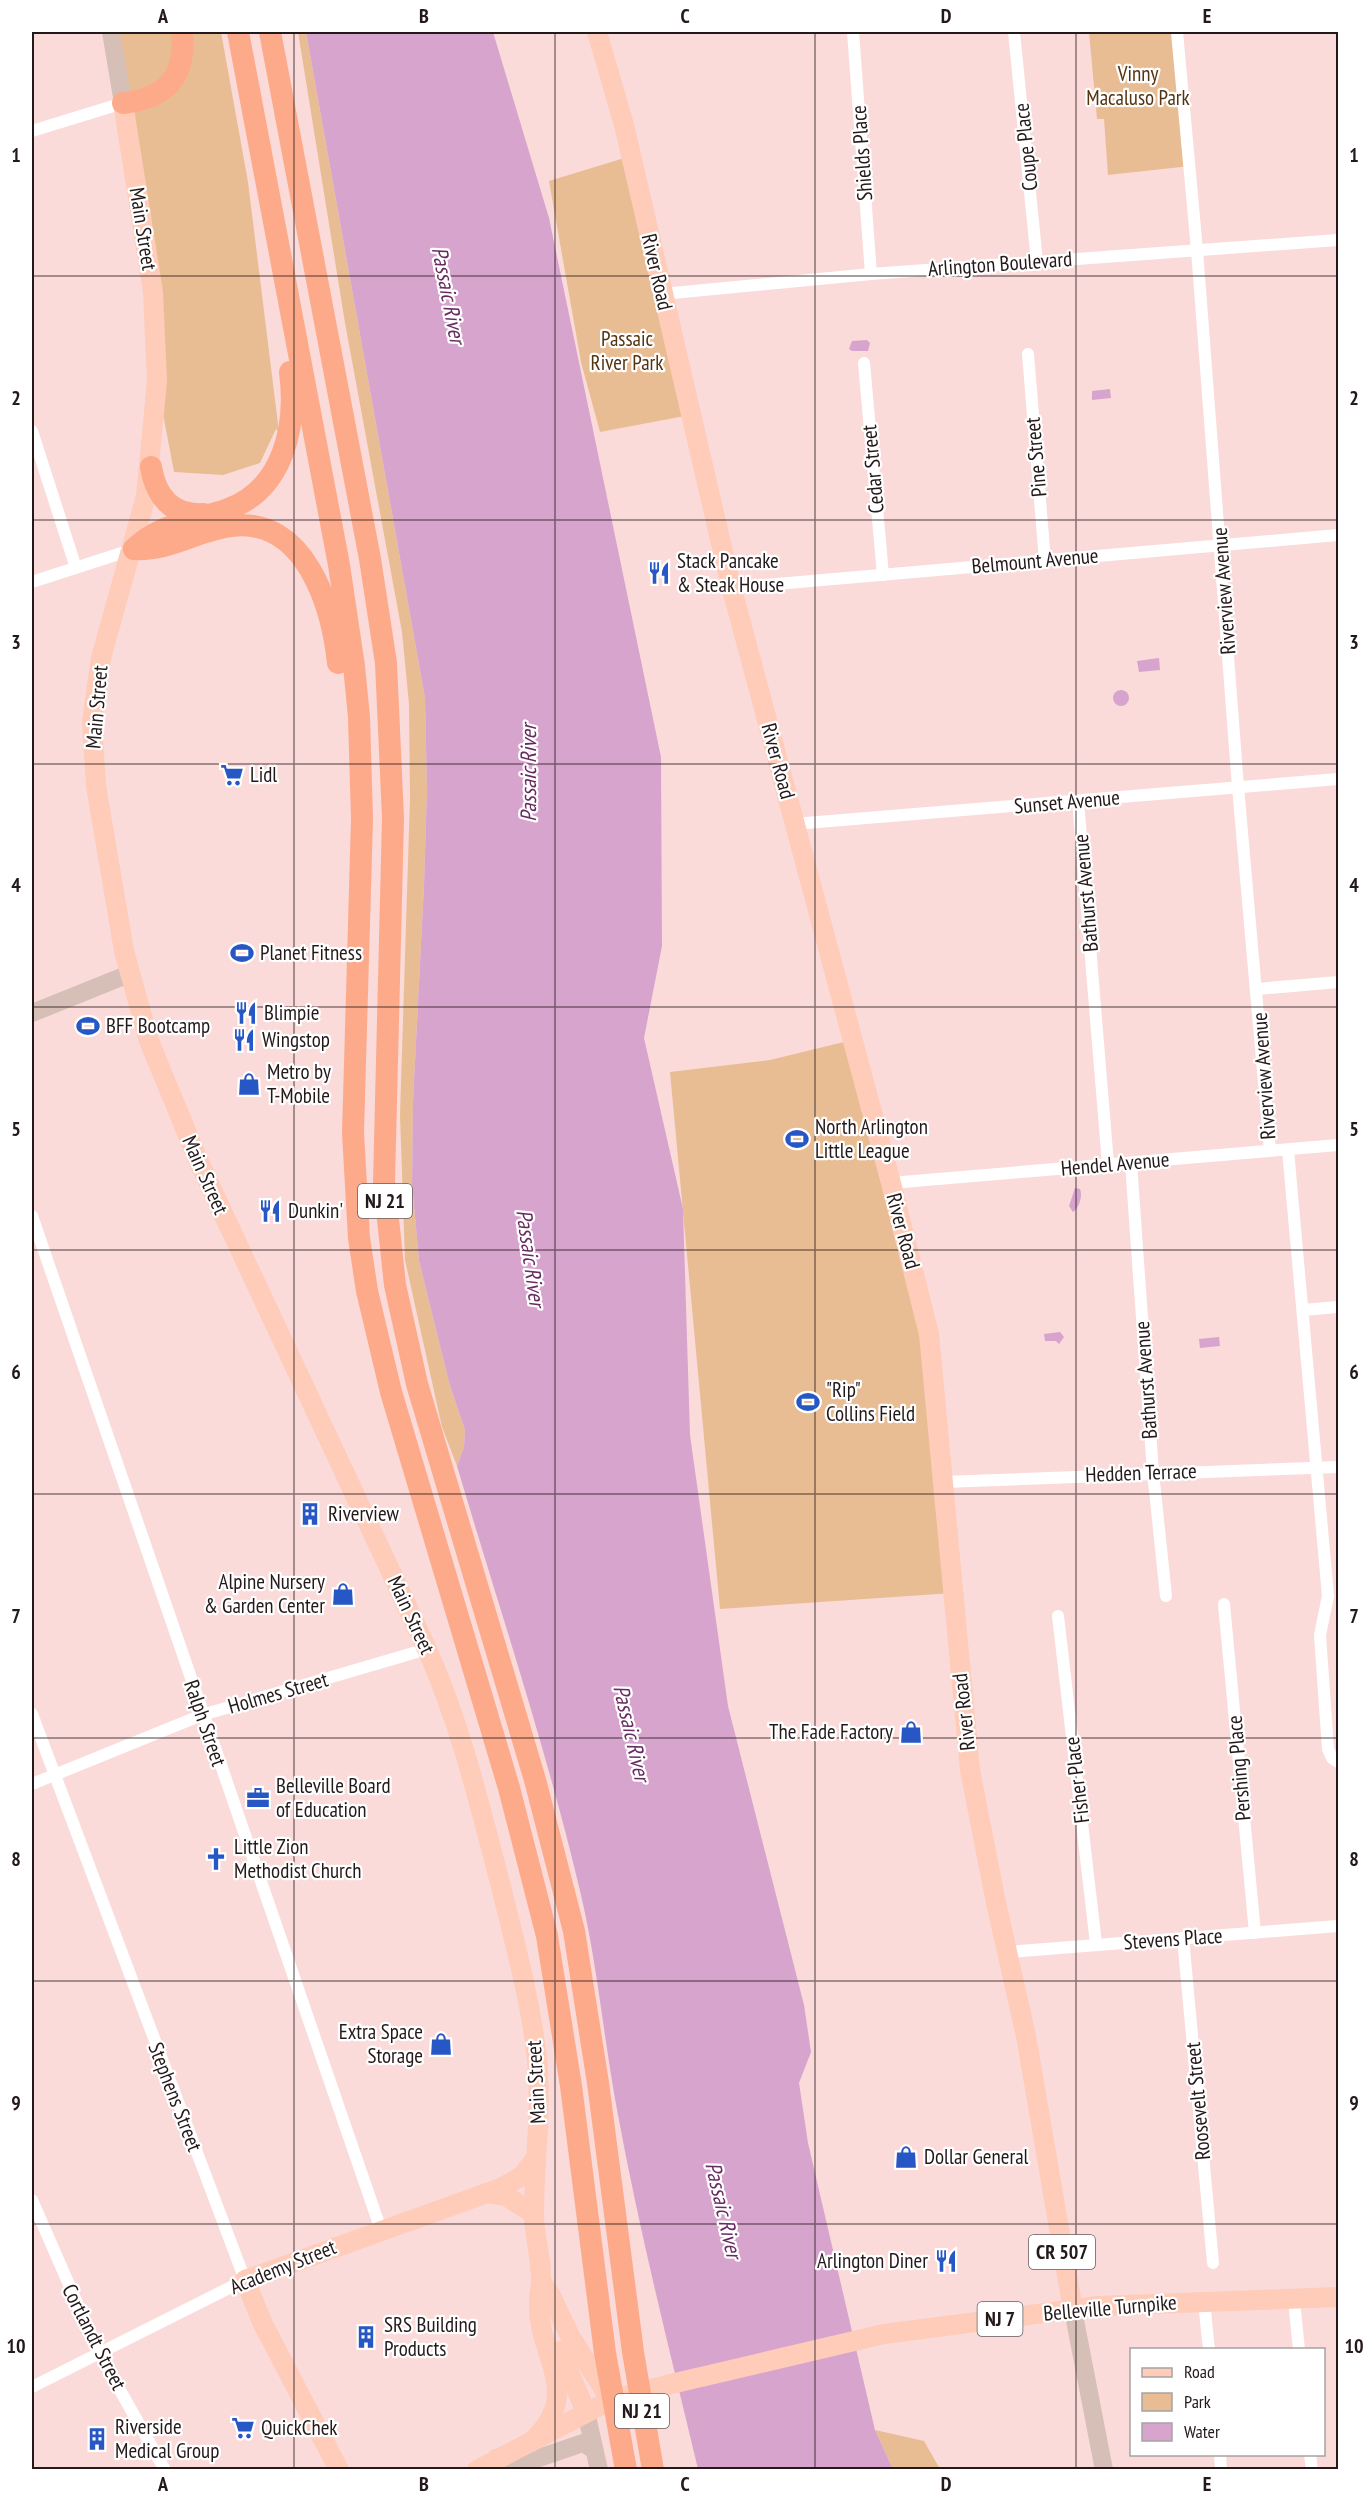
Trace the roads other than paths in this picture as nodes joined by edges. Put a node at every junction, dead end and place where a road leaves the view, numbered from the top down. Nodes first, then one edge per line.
1 (111, 32) edge
2 (182, 32) edge
3 (238, 32) edge
4 (270, 32) edge
5 (597, 32) edge
6 (852, 32) edge
7 (1014, 32) edge
8 (1177, 32) edge
9 (249, 86) junction
10 (123, 103) junction
11 (32, 131) edge
12 (1338, 240) edge
13 (1197, 250) junction
14 (1037, 262) junction
15 (871, 274) junction
16 (662, 294) junction
17 (1028, 354) dead end
18 (864, 363) dead end
19 (32, 431) edge
20 (151, 467) junction
21 (226, 510) junction
22 (1338, 535) edge
23 (1221, 545) junction
24 (134, 549) junction
25 (1045, 561) junction
26 (76, 568) junction
27 (883, 574) junction
28 (32, 582) edge
29 (731, 588) junction
30 (1338, 778) edge
31 (1238, 787) junction
32 (1078, 801) junction
33 (794, 824) junction
34 (360, 870) junction
35 (129, 974) junction
36 (1338, 982) edge
37 (1257, 989) junction
38 (32, 1013) edge
39 (1338, 1146) edge
40 (1288, 1150) junction
41 (1270, 1151) junction
42 (1131, 1163) junction
43 (1108, 1164) junction
44 (891, 1183) junction
45 (32, 1216) edge
46 (1338, 1307) edge
47 (1303, 1310) junction
48 (1317, 1467) junction
49 (1338, 1467) edge
50 (1153, 1472) junction
51 (944, 1482) junction
52 (1166, 1596) dead end
53 (1224, 1604) dead end
54 (1058, 1616) dead end
55 (428, 1649) junction
56 (32, 1714) edge
57 (202, 1715) junction
58 (1338, 1762) edge
59 (52, 1775) junction
60 (32, 1784) edge
61 (1338, 1926) edge
62 (1255, 1933) junction
63 (1183, 1938) junction
64 (1096, 1944) junction
65 (1008, 1952) junction
66 (537, 2158) junction
67 (486, 2193) junction
68 (32, 2200) edge
69 (534, 2214) junction
70 (381, 2230) junction
71 (1213, 2263) dead end
72 (245, 2280) junction
73 (540, 2290) junction
74 (1338, 2297) edge
75 (1294, 2300) junction
76 (1204, 2301) junction
77 (1073, 2310) junction
78 (1209, 2348) edge
79 (1299, 2348) edge
80 (99, 2353) junction
81 (661, 2386) junction
82 (32, 2387) edge
83 (611, 2400) junction
84 (586, 2412) junction
85 (639, 2437) junction
86 (531, 2442) junction
87 (594, 2450) junction
88 (497, 2458) junction
89 (165, 2469) edge
90 (339, 2469) edge
91 (477, 2469) edge
92 (599, 2469) edge
93 (626, 2469) edge
94 (653, 2469) edge
95 (663, 2469) edge
96 (1104, 2469) edge

1 - 10 street, Main Street
2 - 10 highway
3 - 9 highway, NJ 21
4 - 94 highway, NJ 21
5 - 16 main road, River Road / CR 507
6 - 15 street, Shields Place
7 - 14 street, Coupe Place
8 - 13 street, Riverview Avenue
9 - 21 highway
9 - 34 highway, NJ 21
10 - 11 street
10 - 20 main road, Main Street
12 - 13 street, Arlington Boulevard
13 - 14 street, Arlington Boulevard
13 - 23 street, Riverview Avenue
14 - 15 street, Arlington Boulevard
15 - 16 street, Arlington Boulevard
16 - 29 main road, River Road / CR 507
17 - 25 street, Pine Street
18 - 27 street, Cedar Street
19 - 26 street
20 - 21 highway
20 - 24 main road, Main Street
21 - 24 highway
22 - 23 street, Belmount Avenue
23 - 25 street, Belmount Avenue
23 - 31 street, Riverview Avenue
24 - 26 street
24 - 34 highway
24 - 35 main road, Main Street
25 - 27 street, Belmount Avenue
26 - 28 street
27 - 29 street, Belmount Avenue
29 - 33 main road, River Road / CR 507
30 - 31 street, Sunset Avenue
31 - 32 street, Sunset Avenue
31 - 37 street, Riverview Avenue
32 - 33 street, Sunset Avenue
32 - 43 street, Bathurst Avenue
33 - 44 main road, River Road / CR 507
34 - 93 highway, NJ 21
35 - 38 street
35 - 55 main road, Main Street
36 - 37 street
37 - 41 street, Riverview Avenue
39 - 40 street, Hendel Avenue
40 - 41 street, Hendel Avenue
40 - 47 street, Riverview Avenue
41 - 42 street, Hendel Avenue
42 - 43 street, Hendel Avenue
42 - 50 street, Bathurst Avenue
43 - 44 street, Hendel Avenue
44 - 51 main road, River Road / CR 507
45 - 57 street, Ralph Street
46 - 47 street
47 - 48 street, Riverview Avenue
48 - 49 street, Hedden Terrace
48 - 50 street, Hedden Terrace
48 - 58 street, Riverview Avenue
50 - 51 street, Hedden Terrace
50 - 52 street, Bathurst Avenue
51 - 65 main road, River Road / CR 507
53 - 62 street, Pershing Place
54 - 64 street, Fisher Place
55 - 57 street, Holmes Street
55 - 66 main road, Main Street
56 - 59 street, Stephens Street
57 - 59 street, Holmes Street
57 - 70 street, Ralph Street
59 - 60 street, Holmes Street
59 - 72 street, Stephens Street
61 - 62 street, Stevens Place
62 - 63 street, Stevens Place
63 - 64 street, Stevens Place
63 - 71 street, Roosevelt Street
64 - 65 street, Stevens Place
65 - 77 main road, River Road / CR 507
66 - 67 main road, Academy Street
66 - 69 main road, Main Street
67 - 69 main road
67 - 70 main road, Academy Street
68 - 80 street, Cortlandt Street
69 - 73 main road, Main Street
70 - 72 main road, Academy Street
72 - 80 street, Academy Street
72 - 90 main road, Stephens Street
73 - 83 main road, Main Street
73 - 84 main road, Main Street
73 - 86 main road
74 - 75 main road, Belleville Turnpike / NJ 7
75 - 76 main road, Belleville Turnpike / NJ 7
75 - 79 street
76 - 77 main road, Belleville Turnpike / NJ 7
76 - 78 street
77 - 81 main road, Belleville Turnpike / NJ 7
77 - 96 street
80 - 82 street, Academy Street
80 - 89 street, Cortlandt Street
81 - 83 main road, NJ 7
81 - 85 highway
83 - 84 main road, NJ 7
83 - 85 highway
84 - 86 main road, NJ 7
84 - 87 street, Main Street
85 - 95 highway
86 - 88 main road, NJ 7
87 - 88 street
87 - 92 street, Main Street
88 - 91 main road, NJ 7

